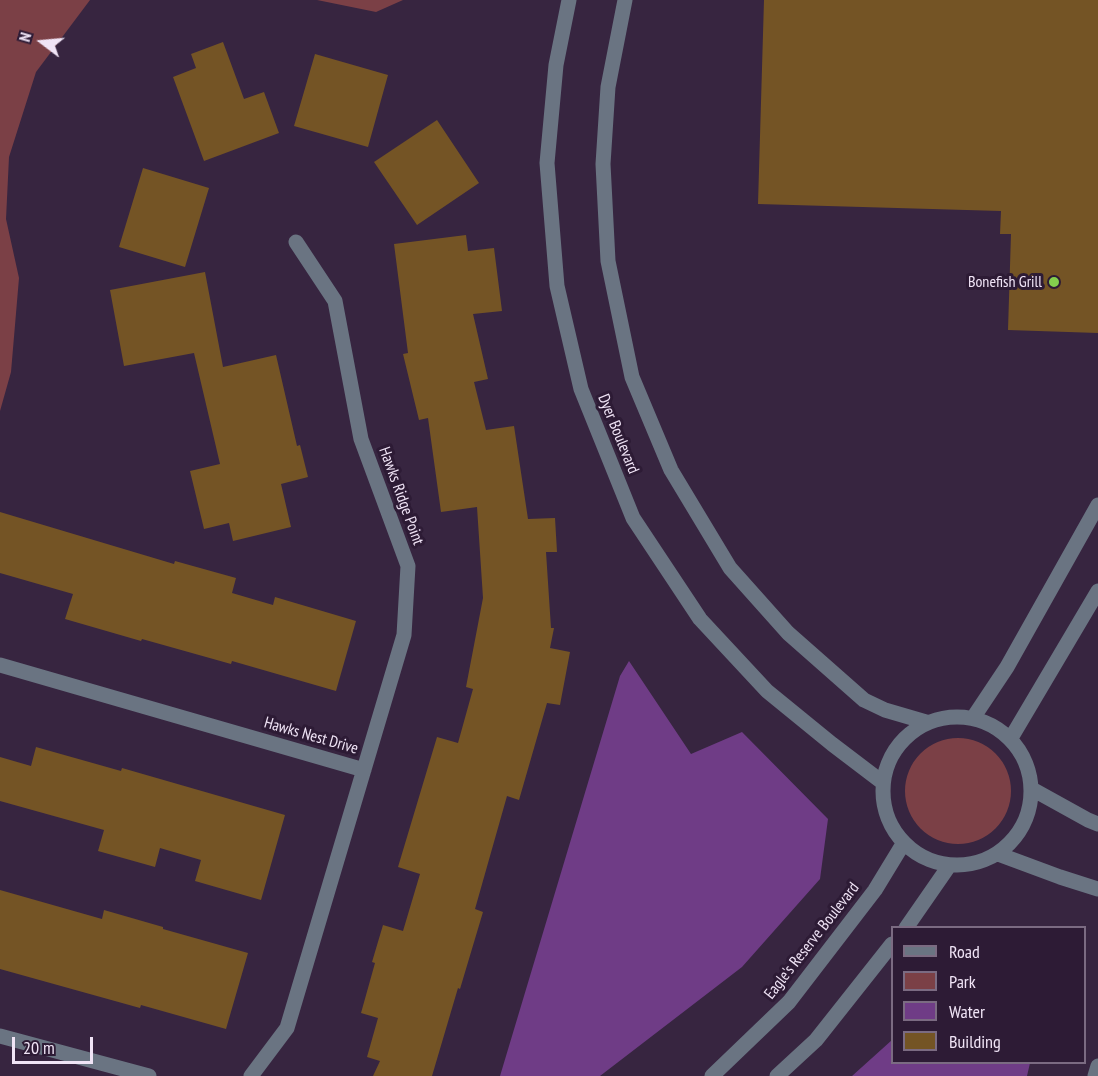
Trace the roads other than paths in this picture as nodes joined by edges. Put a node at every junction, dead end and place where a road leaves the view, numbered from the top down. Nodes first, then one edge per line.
1 (569, 0) edge
2 (625, 0) edge
3 (296, 242) dead end
4 (1098, 505) edge
5 (1098, 591) edge
6 (0, 665) edge
7 (973, 718) junction
8 (926, 722) junction
9 (1011, 738) junction
10 (364, 770) junction
11 (882, 782) junction
12 (1032, 789) junction
13 (1098, 824) edge
14 (903, 844) junction
15 (998, 854) junction
16 (949, 866) junction
17 (1098, 889) edge
18 (907, 926) edge
19 (891, 945) edge
20 (0, 1036) edge
21 (1098, 1066) edge
22 (149, 1076) edge
23 (251, 1076) edge
24 (712, 1076) edge
25 (777, 1076) edge
26 (1095, 1076) edge

1 - 11 street, Dyer Boulevard
2 - 8 street, Dyer Boulevard
3 - 10 street, Hawks Ridge Point
4 - 7 street
5 - 9 street
6 - 10 street, Hawks Nest Drive
7 - 8 street
7 - 9 street
8 - 11 street
9 - 12 street
10 - 23 street, Hawks Nest Drive
11 - 14 street
12 - 13 street
12 - 15 street
14 - 16 street
14 - 24 street, Eagle's Reserve Boulevard
15 - 16 street
15 - 17 street
16 - 18 street
19 - 25 street
20 - 22 street
21 - 26 street

